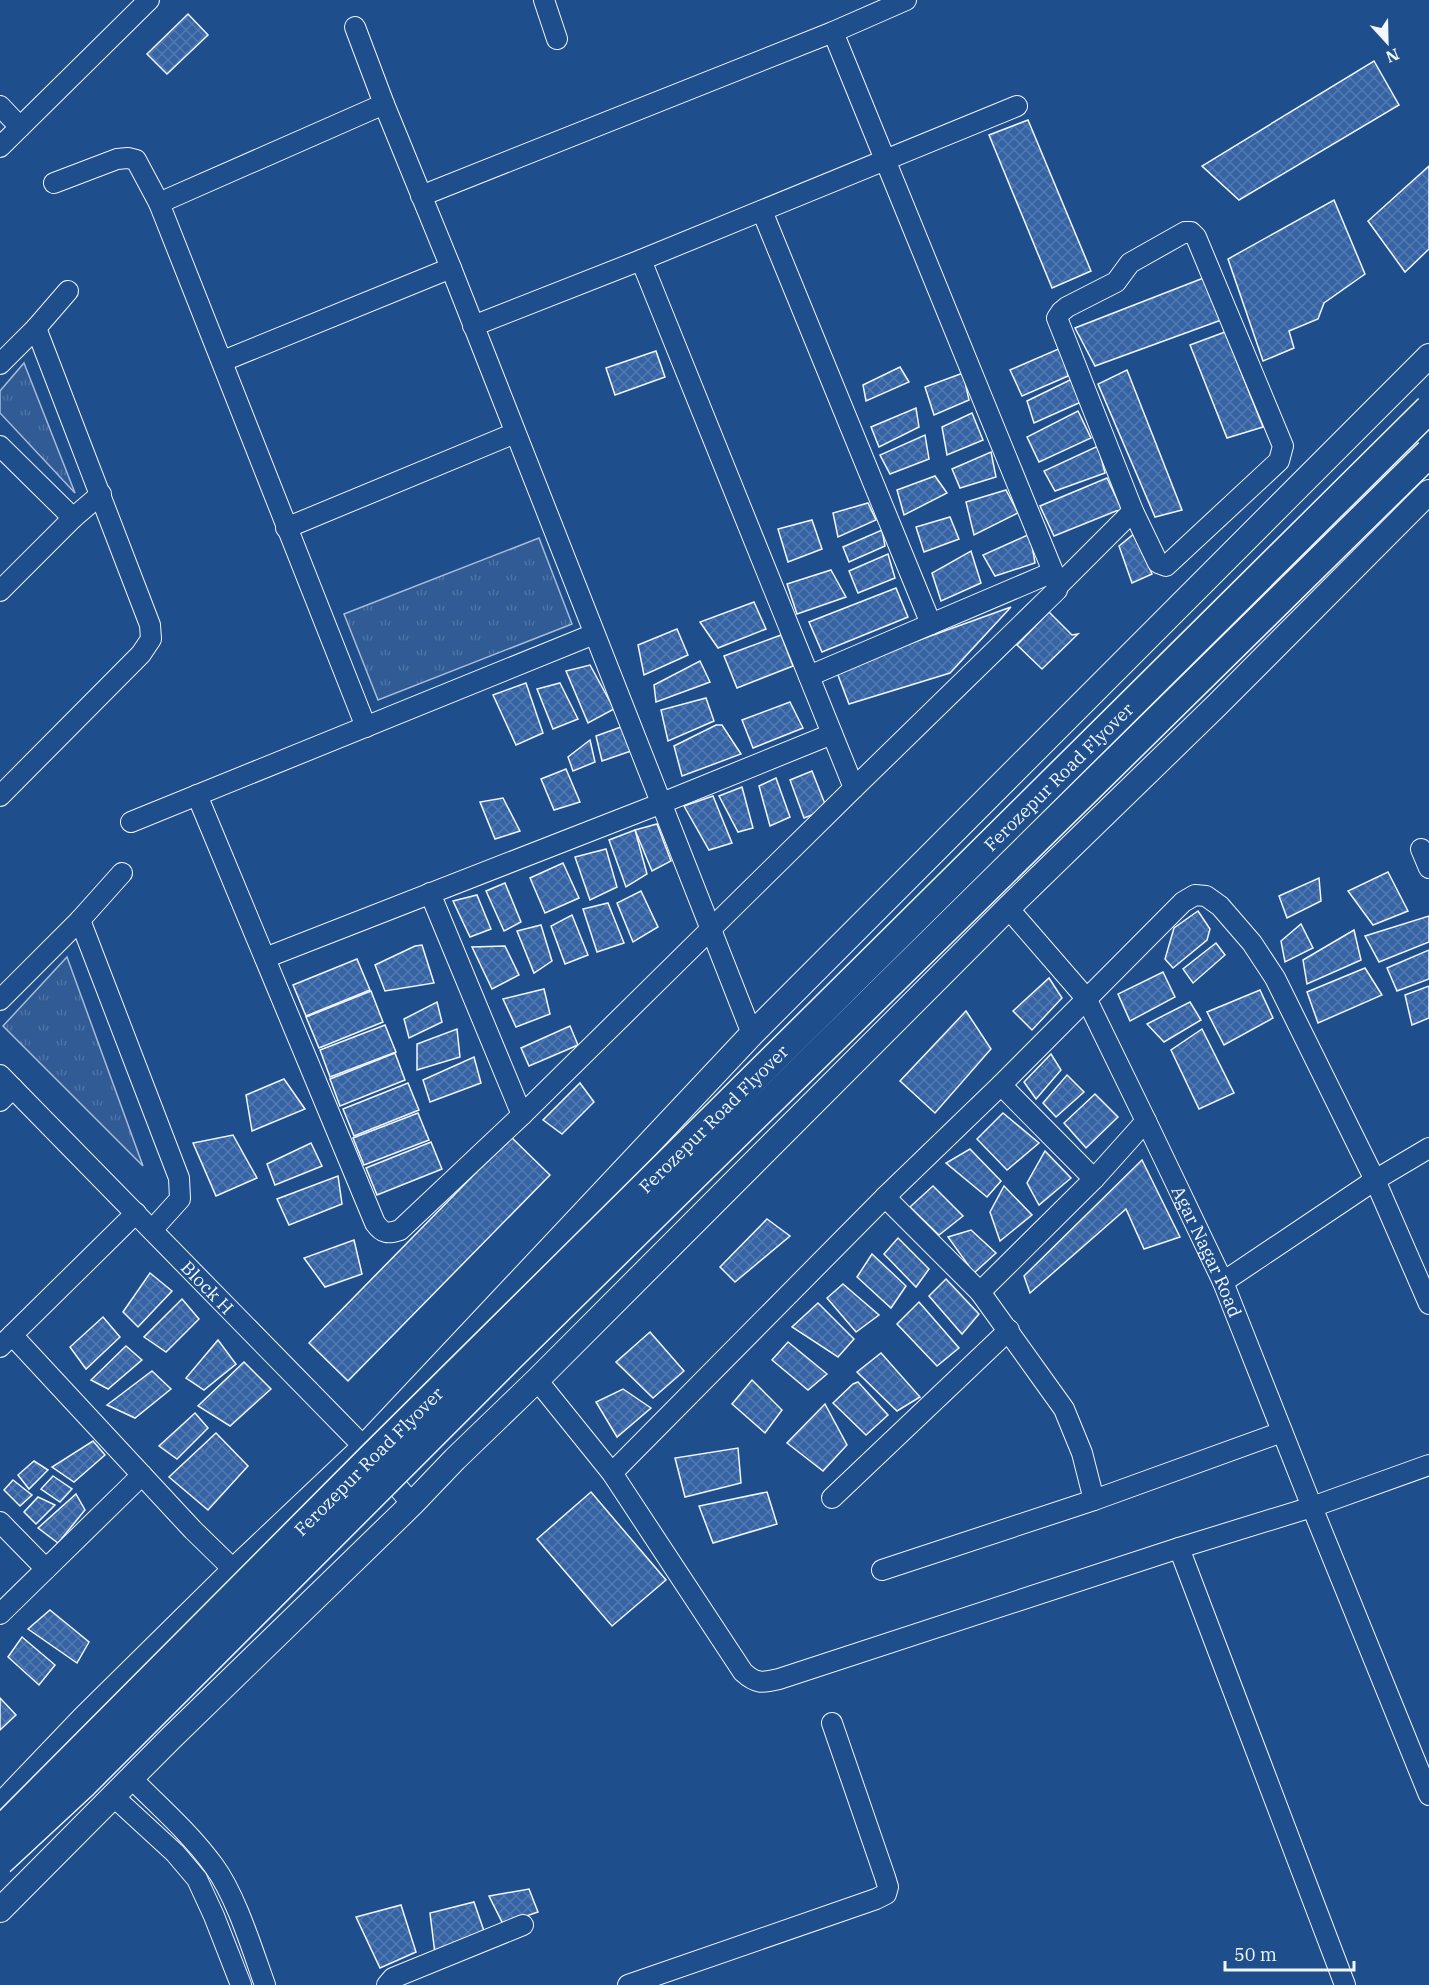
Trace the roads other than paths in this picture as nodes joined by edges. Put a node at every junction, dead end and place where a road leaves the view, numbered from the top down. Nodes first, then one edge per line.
1 (149, 0) edge
2 (544, 0) edge
3 (906, 0) edge
4 (355, 27) dead end
5 (833, 32) junction
6 (558, 39) dead end
7 (384, 104) junction
8 (0, 106) edge
9 (1017, 106) dead end
10 (20, 127) junction
11 (0, 147) edge
12 (886, 160) junction
13 (54, 183) dead end
14 (421, 196) junction
15 (159, 203) junction
16 (762, 212) junction
17 (641, 260) junction
18 (451, 267) junction
19 (68, 291) dead end
20 (473, 326) junction
21 (36, 328) junction
22 (1429, 356) edge
23 (223, 361) junction
24 (0, 364) edge
25 (1429, 409) edge
26 (515, 433) junction
27 (0, 446) edge
28 (1429, 453) edge
29 (1429, 492) edge
30 (101, 494) junction
31 (1133, 512) junction
32 (73, 518) junction
33 (286, 528) junction
34 (1056, 579) junction
35 (0, 591) edge
36 (931, 624) junction
37 (594, 634) junction
38 (809, 676) junction
39 (366, 727) junction
40 (832, 734) junction
41 (854, 788) junction
42 (196, 795) junction
43 (0, 796) edge
44 (662, 803) junction
45 (131, 822) dead end
46 (1421, 849) dead end
47 (1429, 868) edge
48 (122, 873) dead end
49 (430, 893) junction
50 (1008, 908) junction
51 (80, 920) junction
52 (711, 928) junction
53 (265, 958) junction
54 (1086, 998) junction
55 (0, 1000) edge
56 (752, 1034) junction
57 (1001, 1085) junction
58 (4, 1088) edge
59 (522, 1115) junction
60 (1146, 1121) junction
61 (1429, 1148) edge
62 (1094, 1179) junction
63 (1375, 1180) junction
64 (885, 1197) junction
65 (135, 1213) junction
66 (153, 1230) junction
67 (1222, 1282) junction
68 (981, 1292) junction
69 (1429, 1304) edge
70 (1009, 1330) junction
71 (6, 1341) edge
72 (537, 1380) junction
73 (1282, 1432) junction
74 (364, 1447) junction
75 (1429, 1465) edge
76 (612, 1473) junction
77 (142, 1474) junction
78 (832, 1498) dead end
79 (1094, 1500) junction
80 (412, 1504) junction
81 (1312, 1507) junction
82 (0, 1522) edge
83 (1179, 1548) junction
84 (45, 1569) junction
85 (234, 1570) junction
86 (882, 1570) dead end
87 (0, 1614) edge
88 (832, 1723) dead end
89 (131, 1778) junction
90 (1429, 1795) edge
91 (114, 1797) junction
92 (0, 1806) edge
93 (0, 1831) edge
94 (0, 1861) edge
95 (0, 1910) edge
96 (523, 1925) dead end
97 (241, 1985) edge
98 (266, 1985) edge
99 (387, 1985) edge
100 (628, 1985) edge
101 (1345, 1985) edge

1 - 10 street
2 - 6 street
3 - 5 street
4 - 7 street
5 - 12 street
5 - 14 street
7 - 14 street
7 - 15 street
8 - 10 street
9 - 12 street
10 - 11 street
12 - 16 street
12 - 34 street
13 - 15 street
14 - 18 street
15 - 23 street
16 - 17 street
16 - 36 street
17 - 20 street
17 - 38 street
18 - 20 street
18 - 23 street
19 - 21 street
20 - 26 street
21 - 24 street
21 - 30 street
22 - 56 main road
23 - 33 street
25 - 93 highway, Ferozepur Road Flyover, bridge
26 - 33 street
26 - 37 street
27 - 32 street
28 - 94 highway, Ferozepur Road Flyover, bridge
29 - 50 main road
30 - 32 street
30 - 43 street
31 - 31 street
31 - 34 street
32 - 35 street
33 - 39 street
34 - 36 street
34 - 41 street
36 - 38 street
37 - 39 street
37 - 44 street
38 - 40 street
39 - 42 street
40 - 41 street
40 - 44 street
41 - 52 street
42 - 45 street
42 - 53 street
44 - 49 street
44 - 52 street
46 - 47 street
48 - 51 street
49 - 53 street
49 - 59 street
50 - 54 street, Agar Nagar Road
50 - 72 main road
51 - 55 street
51 - 66 street
52 - 56 street
52 - 59 street
53 - 59 street
54 - 57 street
54 - 60 street, Agar Nagar Road
54 - 63 street
56 - 74 main road
57 - 62 street
57 - 64 street
58 - 65 street, Block H
60 - 62 street
60 - 67 street, Agar Nagar Road
61 - 63 street
62 - 68 street
63 - 67 street
63 - 69 street
64 - 68 street
64 - 76 street
65 - 66 street, Block H
65 - 71 street
66 - 74 street, Block H
67 - 73 street, Agar Nagar Road
68 - 70 street
70 - 78 street
70 - 79 street
71 - 77 street
72 - 76 street
72 - 80 main road
73 - 79 street
73 - 81 street, Agar Nagar Road
74 - 80 street, Block H
74 - 85 main road
75 - 81 street
76 - 83 street
77 - 84 street
77 - 85 street
79 - 86 street
80 - 89 main road
81 - 83 street
81 - 90 street, Agar Nagar Road
82 - 84 street
83 - 101 street
84 - 87 street
85 - 92 main road
88 - 100 street
89 - 91 main road
89 - 98 street
91 - 95 main road
91 - 97 street
96 - 99 street

